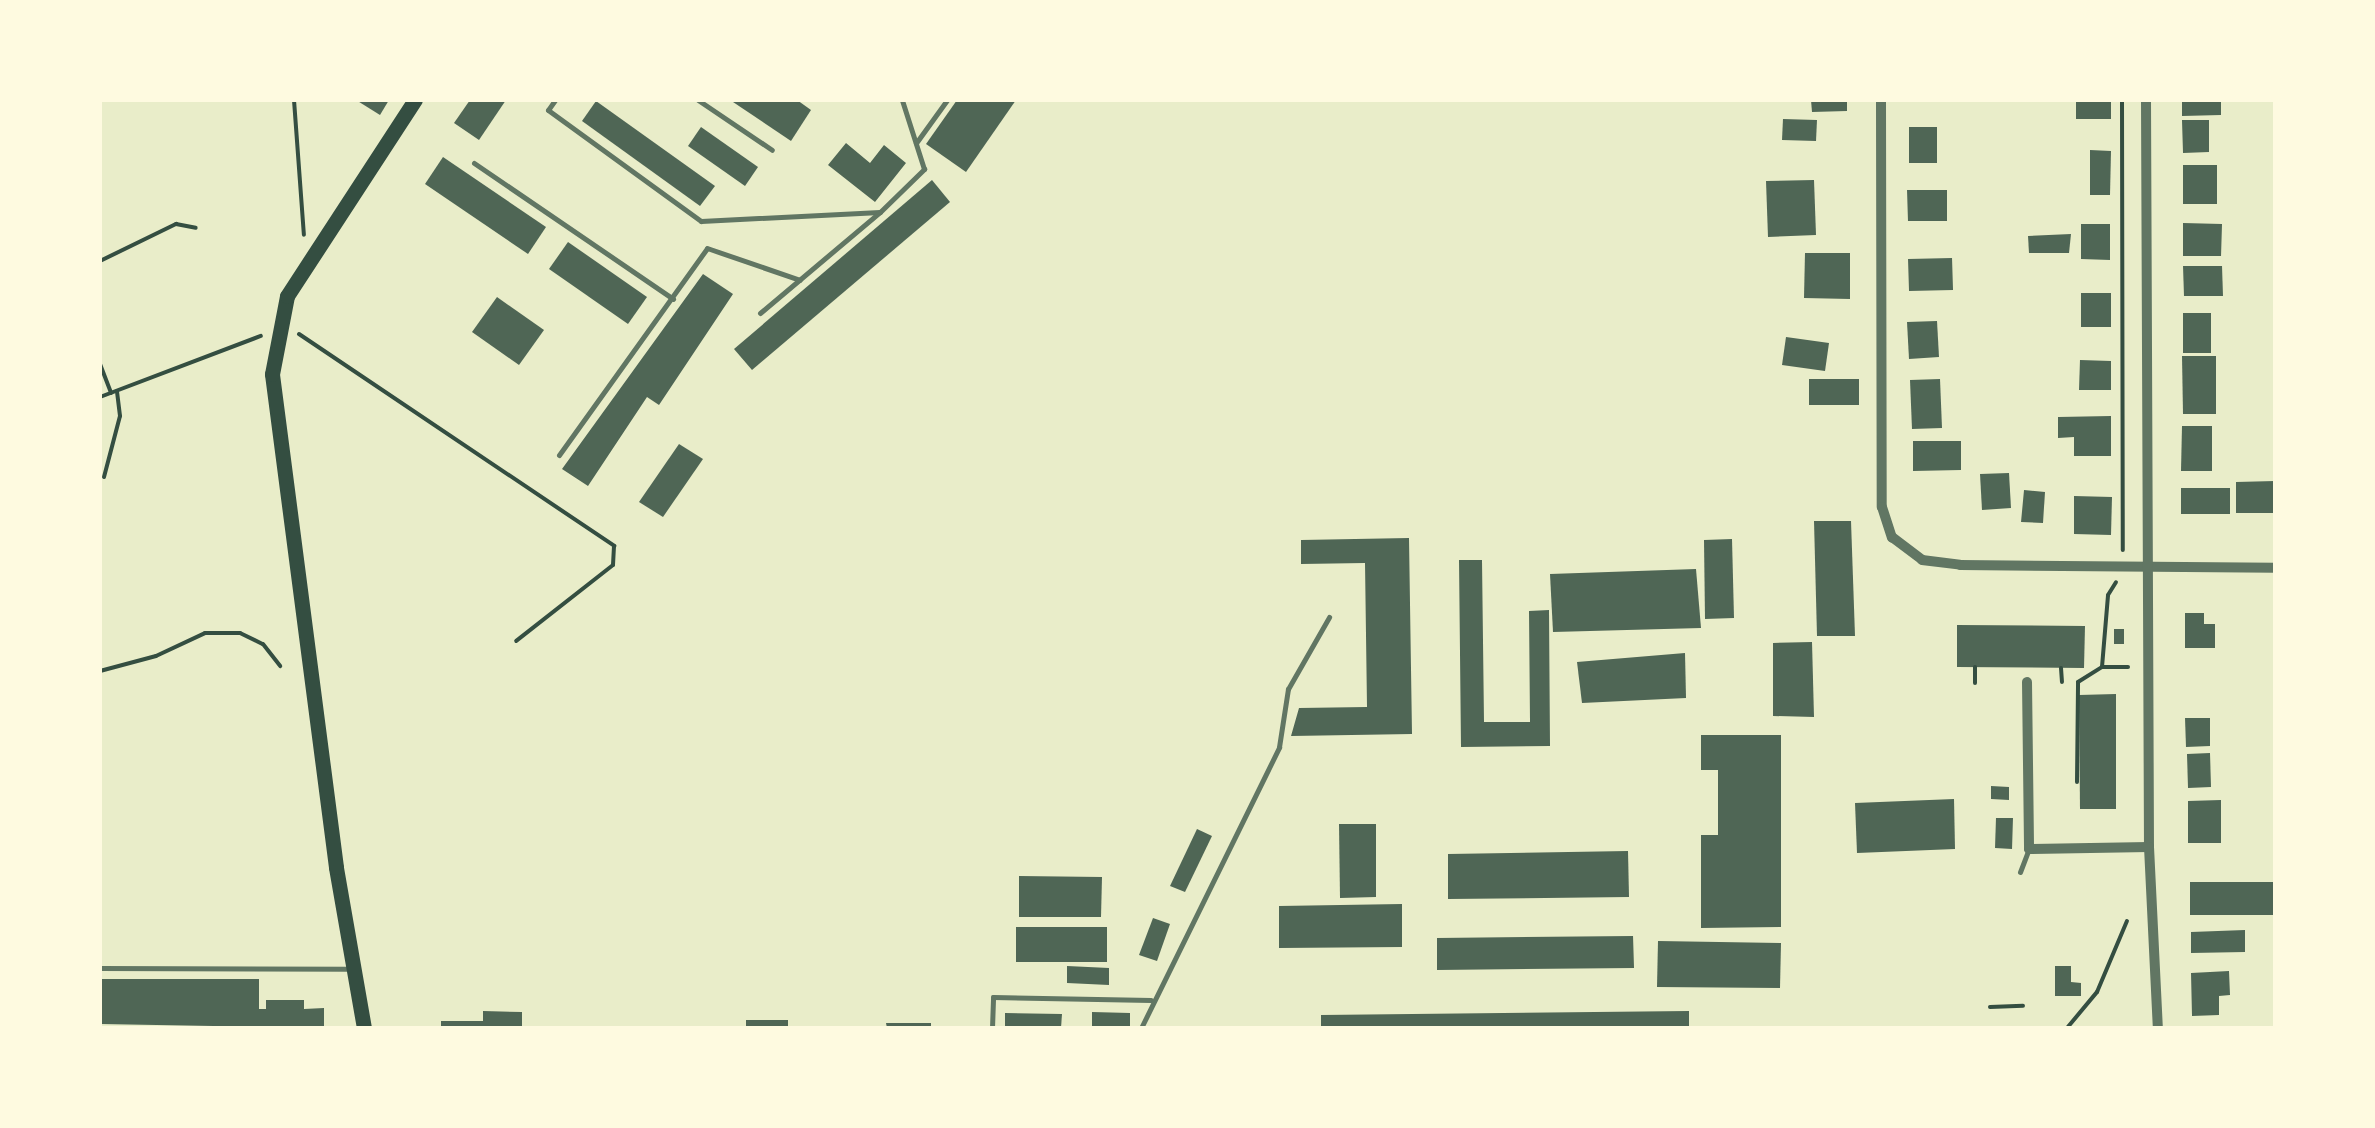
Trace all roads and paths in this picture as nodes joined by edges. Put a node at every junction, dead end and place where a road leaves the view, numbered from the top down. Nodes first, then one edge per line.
1 (294, 100) edge
2 (416, 100) edge
3 (555, 100) edge
4 (698, 100) edge
5 (902, 100) edge
6 (947, 100) edge
7 (1880, 100) edge
8 (2122, 100) edge
9 (2146, 100) edge
10 (916, 144) junction
11 (772, 150) dead end
12 (474, 162) dead end
13 (880, 212) junction
14 (196, 228) dead end
15 (304, 236) dead end
16 (100, 261) edge
17 (800, 280) junction
18 (673, 298) junction
19 (760, 313) dead end
20 (280, 318) junction
21 (261, 336) dead end
22 (100, 364) edge
23 (114, 392) junction
24 (100, 397) edge
25 (560, 455) dead end
26 (104, 477) dead end
27 (2124, 568) junction
28 (2146, 568) junction
29 (2275, 568) edge
30 (1329, 618) dead end
31 (516, 640) dead end
32 (280, 666) dead end
33 (1975, 667) dead end
34 (2102, 667) junction
35 (2128, 667) dead end
36 (2061, 668) dead end
37 (100, 670) edge
38 (1975, 682) dead end
39 (2027, 682) dead end
40 (2062, 682) dead end
41 (2077, 782) dead end
42 (2148, 847) junction
43 (2029, 849) junction
44 (2020, 872) dead end
45 (2127, 921) dead end
46 (100, 968) edge
47 (353, 969) junction
48 (1151, 1000) junction
49 (2023, 1006) dead end
50 (1990, 1007) dead end
51 (364, 1028) edge
52 (992, 1028) edge
53 (1141, 1028) edge
54 (2066, 1028) edge
55 (2158, 1028) edge

1 - 15 path
2 - 20 main road
3 - 13 lane
4 - 11 lane
5 - 10 lane
6 - 10 lane
7 - 27 street
8 - 27 path
9 - 28 street
10 - 13 lane
12 - 18 lane
13 - 17 lane
14 - 16 path
17 - 18 lane
17 - 19 lane
18 - 25 lane
20 - 31 path
20 - 47 main road
21 - 23 path
22 - 23 path
23 - 24 path
23 - 26 path
27 - 28 street
27 - 34 path
28 - 29 street
28 - 42 street
30 - 48 lane
32 - 37 path
33 - 38 path
34 - 35 path
34 - 41 path
36 - 40 path
39 - 43 street
42 - 43 street
42 - 55 street
43 - 44 lane
45 - 54 path
46 - 47 lane
47 - 51 main road
48 - 52 lane
48 - 53 lane
49 - 50 path

